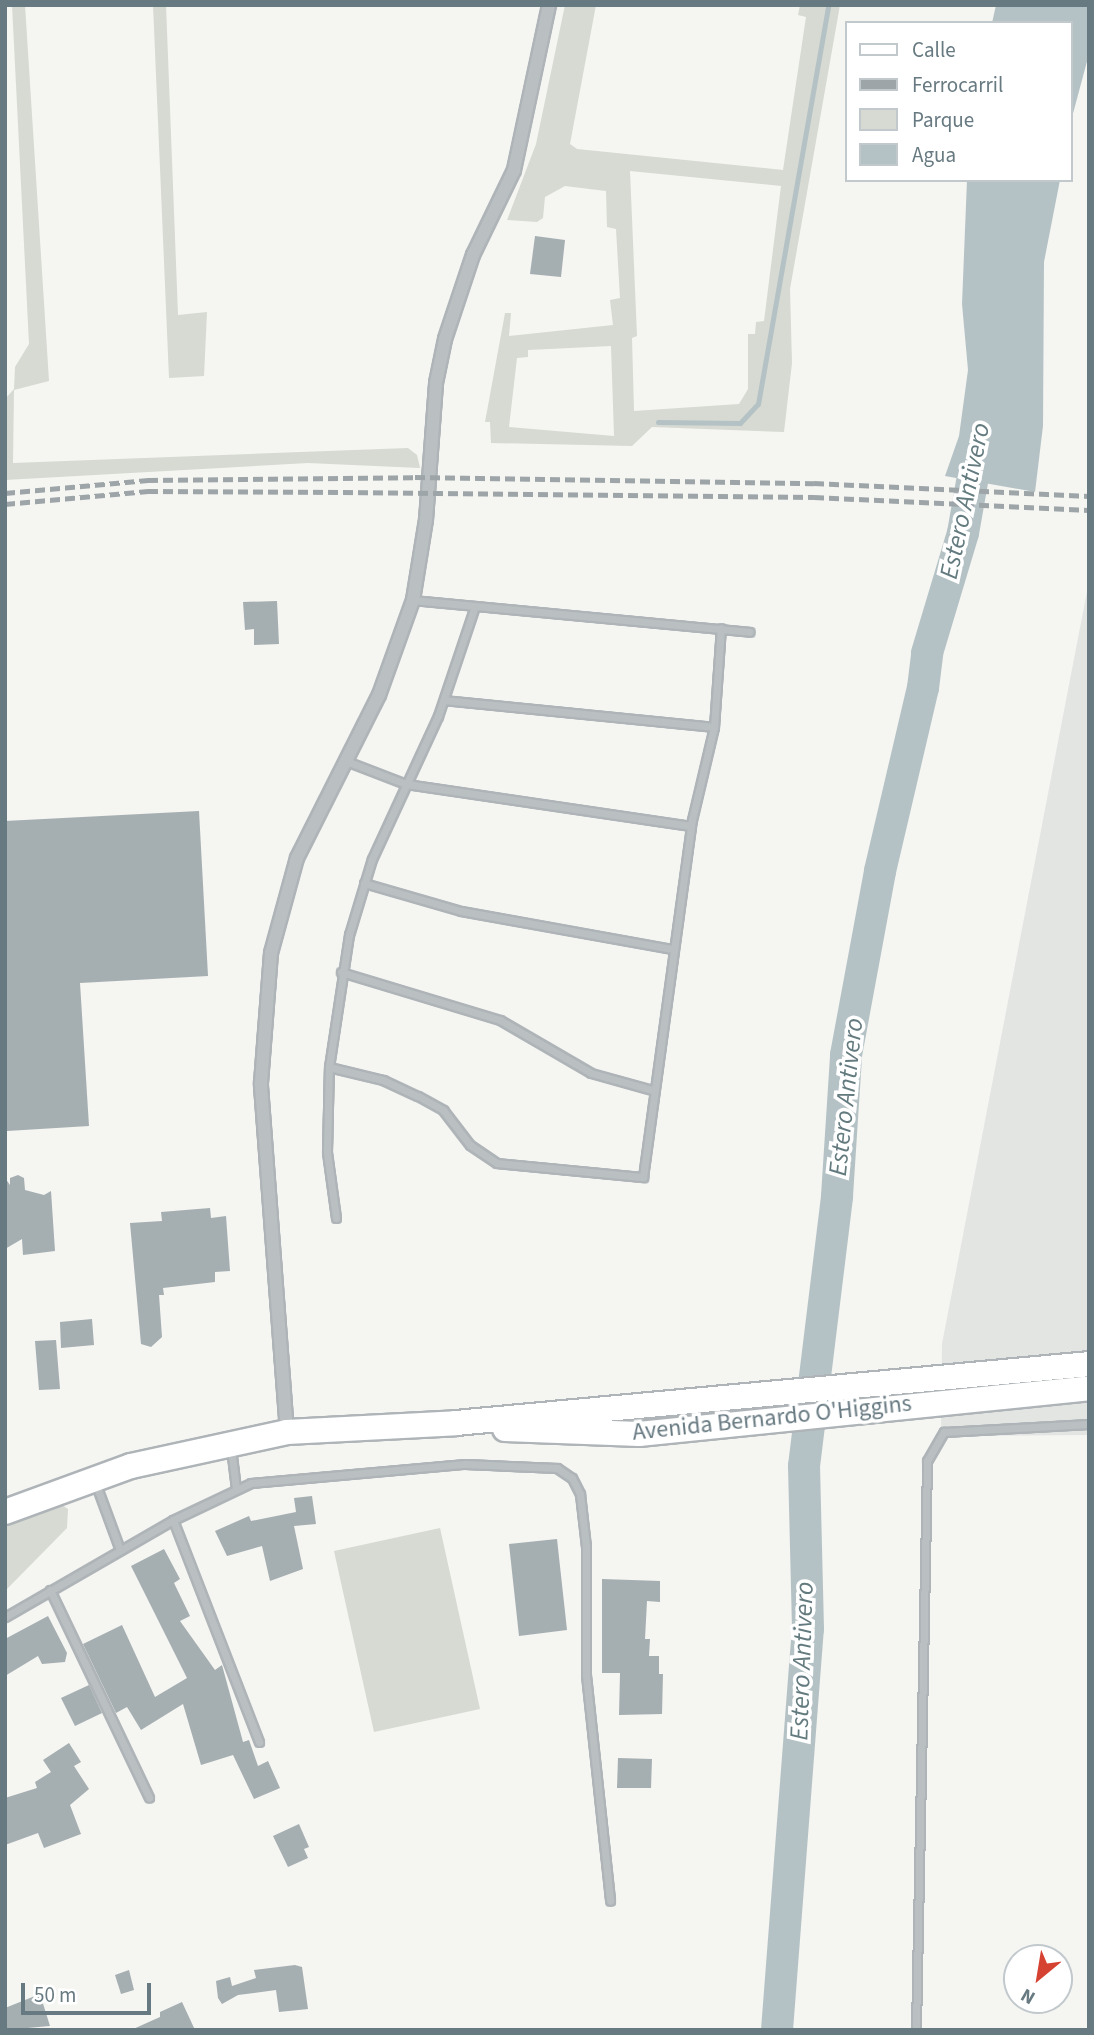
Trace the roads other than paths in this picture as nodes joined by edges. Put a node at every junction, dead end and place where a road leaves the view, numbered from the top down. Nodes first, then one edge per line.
1 (549, 5) edge
2 (413, 600) junction
3 (475, 606) junction
4 (721, 628) junction
5 (749, 632) dead end
6 (444, 700) junction
7 (714, 727) junction
8 (346, 761) junction
9 (406, 784) junction
10 (691, 826) junction
11 (364, 884) junction
12 (673, 949) junction
13 (341, 972) junction
14 (329, 1067) junction
15 (652, 1090) junction
16 (336, 1218) dead end
17 (1089, 1364) edge
18 (980, 1385) junction
19 (1089, 1388) edge
20 (456, 1423) junction
21 (1089, 1424) edge
22 (287, 1432) junction
23 (230, 1443) junction
24 (93, 1478) junction
25 (236, 1489) junction
26 (5, 1511) edge
27 (173, 1520) junction
28 (120, 1550) junction
29 (50, 1590) junction
30 (5, 1617) edge
31 (259, 1742) dead end
32 (149, 1798) dead end
33 (610, 1901) dead end
34 (916, 2030) edge

1 - 2 street
2 - 3 street
2 - 8 street
3 - 4 street
3 - 6 street
4 - 5 street
4 - 7 street
6 - 7 street
6 - 9 street
7 - 10 street
8 - 9 street
8 - 22 street
9 - 10 street
9 - 11 street
10 - 12 street
11 - 12 street
11 - 13 street
12 - 15 street
13 - 14 street
13 - 15 street
14 - 15 street
14 - 16 street
17 - 18 main road, Avenida Bernardo O'Higgins
18 - 19 main road, Avenida Bernardo O'Higgins
18 - 20 main road, Avenida Bernardo O'Higgins
18 - 20 main road, Avenida Bernardo O'Higgins
20 - 22 main road, Avenida Bernardo O'Higgins
21 - 34 street
22 - 23 main road, Avenida Bernardo O'Higgins
23 - 24 main road, Avenida Bernardo O'Higgins
23 - 25 street
24 - 26 main road, Avenida Bernardo O'Higgins
24 - 28 street
25 - 27 street
25 - 33 street
27 - 28 street
27 - 31 street
28 - 29 street
29 - 30 street
29 - 32 street

